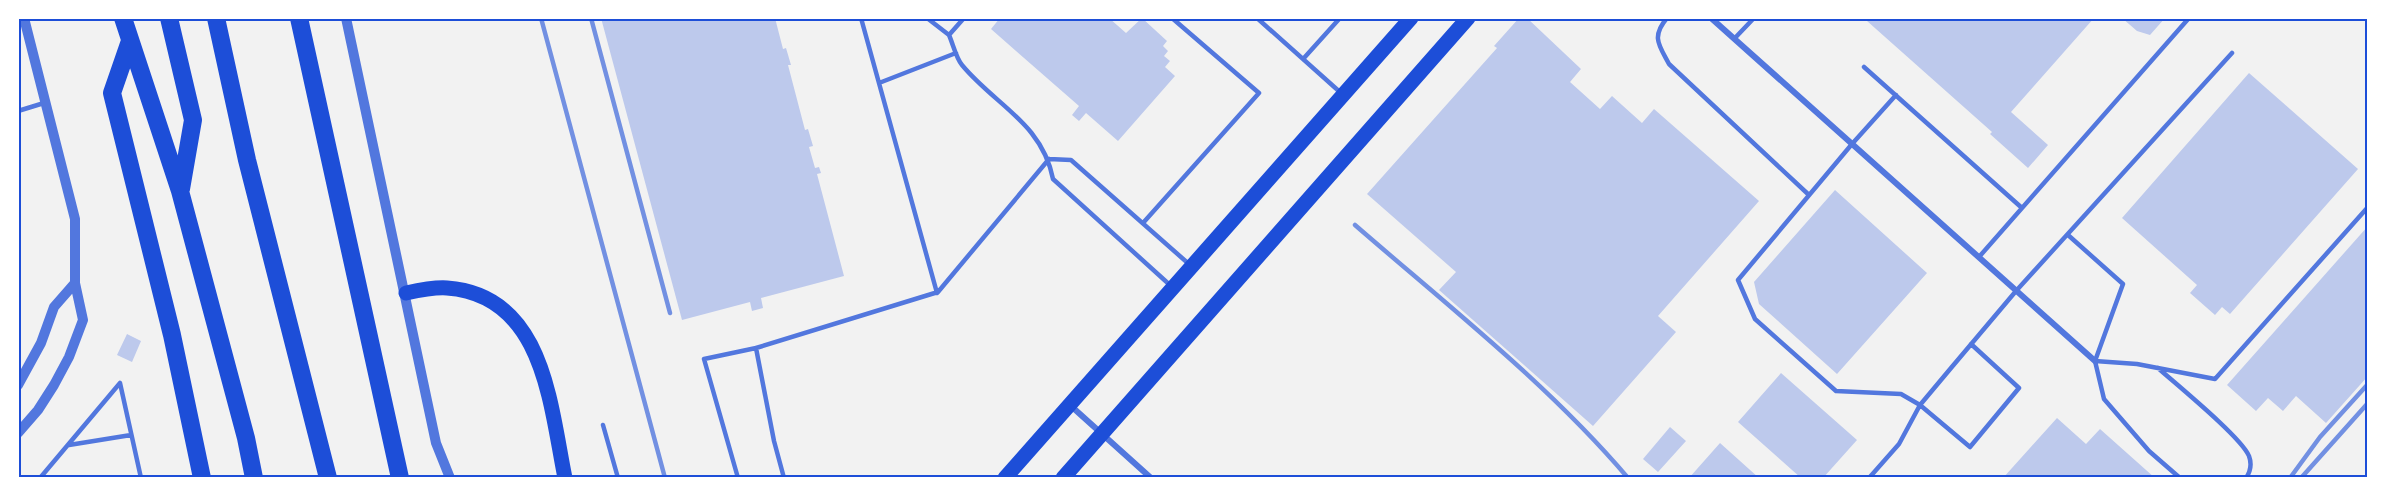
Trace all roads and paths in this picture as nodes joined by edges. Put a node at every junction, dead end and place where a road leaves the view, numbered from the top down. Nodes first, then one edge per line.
1 (24, 18) edge
2 (123, 18) edge
3 (169, 18) edge
4 (216, 18) edge
5 (299, 18) edge
6 (346, 18) edge
7 (861, 18) edge
8 (927, 18) edge
9 (964, 18) edge
10 (1172, 18) edge
11 (1257, 18) edge
12 (1340, 18) edge
13 (1411, 18) edge
14 (1468, 18) edge
15 (1667, 18) edge
16 (1711, 18) edge
17 (1754, 18) edge
18 (2189, 18) edge
19 (949, 35) junction
20 (1734, 39) junction
21 (130, 41) junction
22 (956, 53) junction
23 (2232, 53) dead end
24 (1304, 58) junction
25 (1864, 67) dead end
26 (879, 83) junction
27 (1343, 95) junction
28 (1896, 95) junction
29 (46, 102) junction
30 (18, 111) edge
31 (1852, 144) junction
32 (1049, 159) junction
33 (180, 191) junction
34 (1809, 195) junction
35 (2368, 207) edge
36 (2022, 208) junction
37 (1143, 223) junction
38 (2068, 234) junction
39 (1979, 257) junction
40 (1192, 266) junction
41 (75, 283) junction
42 (1173, 288) junction
43 (2016, 291) junction
44 (937, 292) junction
45 (406, 293) junction
46 (1971, 344) junction
47 (756, 348) junction
48 (2096, 361) junction
49 (2158, 368) junction
50 (18, 385) edge
51 (1070, 405) junction
52 (1920, 405) junction
53 (603, 425) dead end
54 (18, 433) edge
55 (1102, 433) junction
56 (131, 435) junction
57 (68, 445) junction
58 (40, 478) edge
59 (141, 478) edge
60 (202, 478) edge
61 (254, 478) edge
62 (328, 478) edge
63 (400, 478) edge
64 (450, 478) edge
65 (566, 478) edge
66 (618, 478) edge
67 (738, 478) edge
68 (784, 478) edge
69 (1005, 478) edge
70 (1063, 478) edge
71 (1151, 478) edge
72 (1869, 478) edge
73 (2180, 478) edge
74 (2246, 478) edge

1 - 29 street
2 - 21 highway
3 - 33 highway
4 - 62 highway
5 - 63 highway
6 - 45 street
7 - 26 lane
8 - 19 lane
9 - 19 lane
10 - 37 lane
11 - 24 lane
12 - 24 lane
13 - 27 main road
14 - 55 main road
15 - 34 lane
16 - 20 street
17 - 20 lane
18 - 36 lane
19 - 22 lane
20 - 31 street
21 - 33 highway
21 - 60 highway
22 - 26 lane
22 - 32 lane
23 - 38 lane
24 - 27 lane
25 - 28 lane
26 - 44 lane
27 - 40 main road
28 - 31 lane
28 - 36 lane
29 - 30 lane
29 - 41 street
31 - 34 lane
31 - 39 street
32 - 37 lane
32 - 42 lane
32 - 44 lane
33 - 61 highway
34 - 52 lane
35 - 49 lane
36 - 39 lane
37 - 40 lane
38 - 43 lane
38 - 48 lane
39 - 43 street
40 - 42 main road
41 - 50 street
41 - 54 street
42 - 51 main road
43 - 46 lane
43 - 48 street
44 - 47 lane
45 - 64 street
45 - 65 main road
46 - 52 lane
46 - 52 lane
47 - 67 lane
47 - 68 lane
48 - 49 lane
48 - 73 lane
49 - 74 lane
51 - 55 street
51 - 69 main road
52 - 72 lane
53 - 66 lane
55 - 70 main road
55 - 71 street
56 - 57 lane
56 - 57 lane
56 - 59 lane
57 - 58 lane

